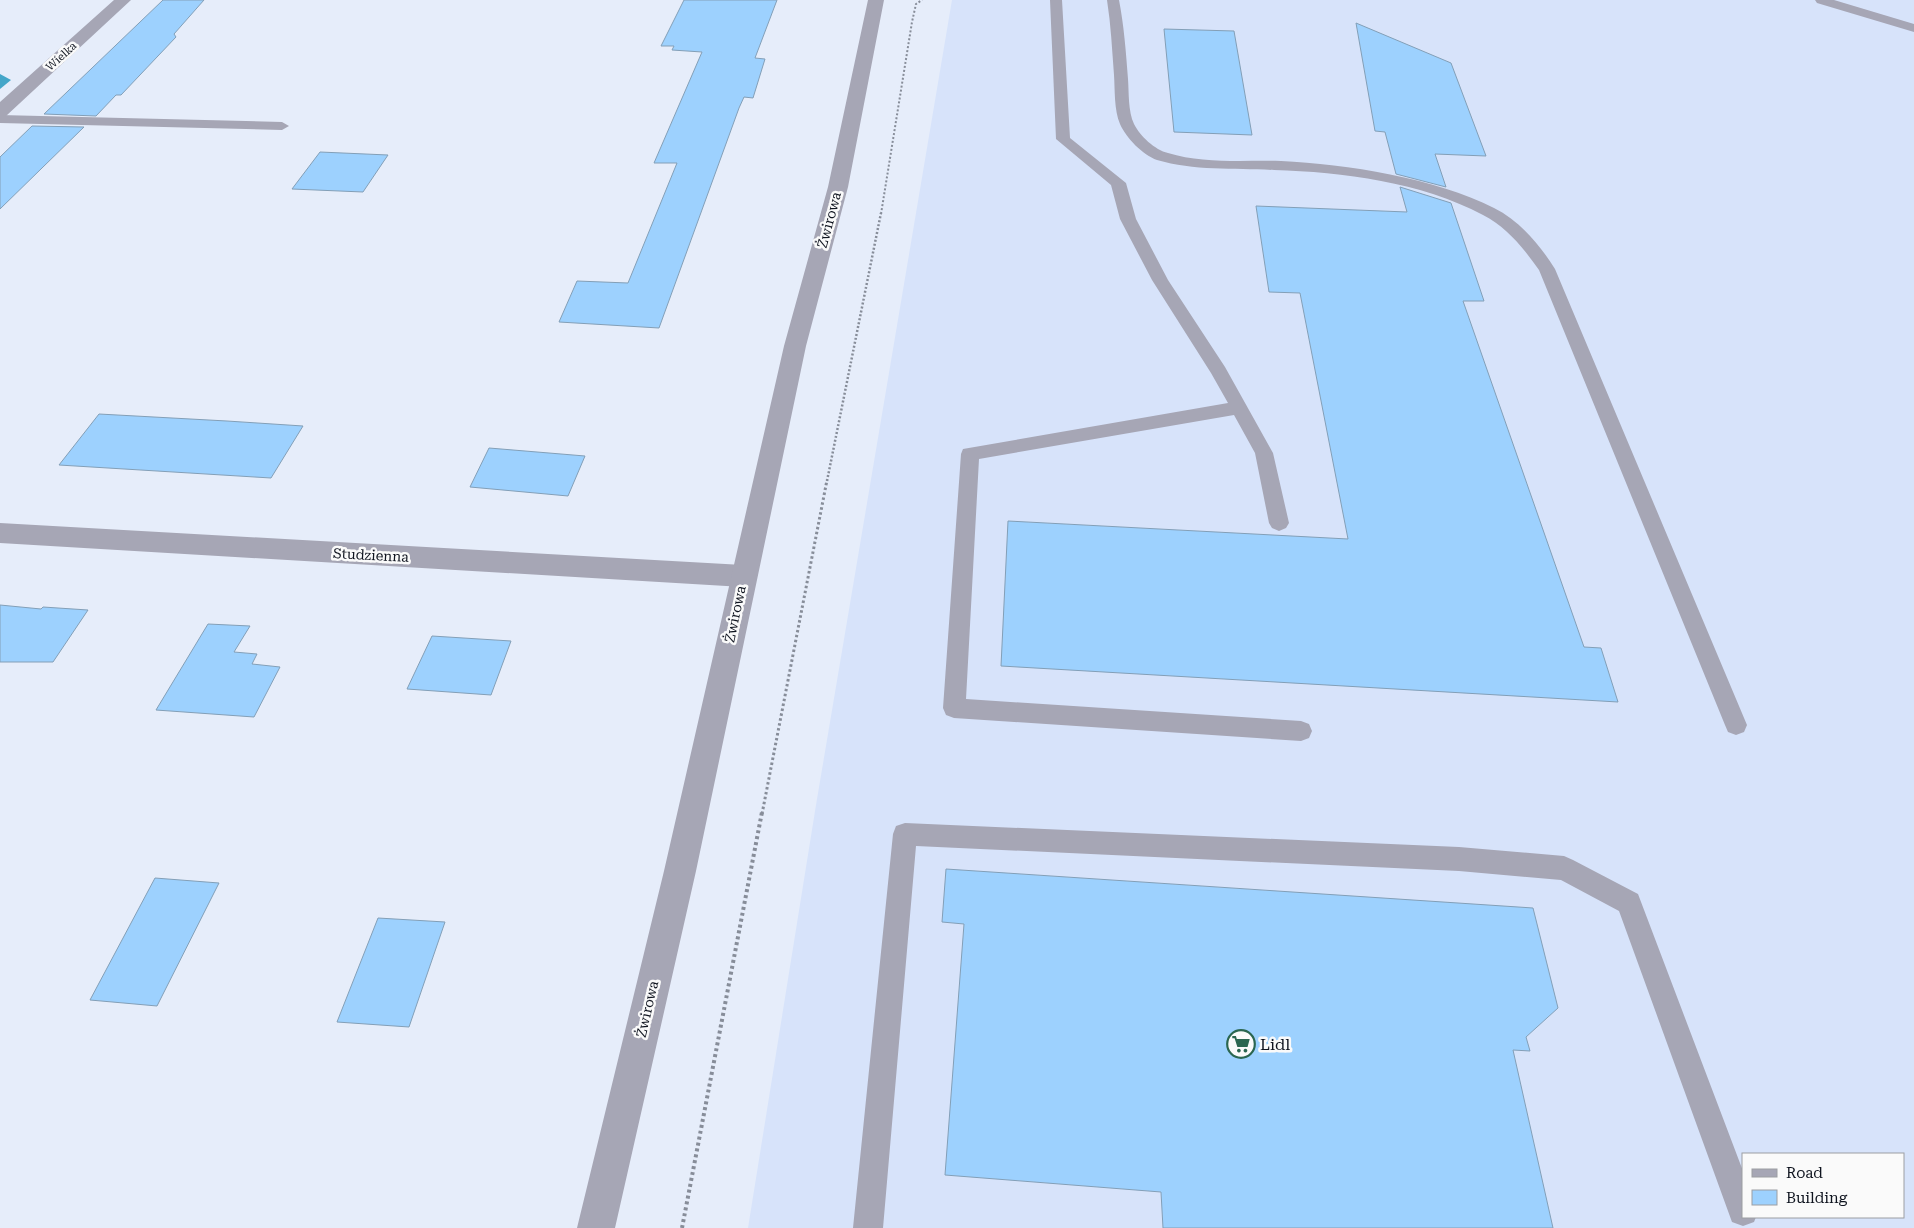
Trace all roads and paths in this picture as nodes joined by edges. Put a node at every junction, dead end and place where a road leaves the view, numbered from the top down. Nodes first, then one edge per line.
1 (123, 0) edge
2 (876, 0) edge
3 (922, 0) edge
4 (1056, 0) edge
5 (1113, 0) edge
6 (1821, 0) edge
7 (1914, 28) edge
8 (0, 112) edge
9 (0, 119) edge
10 (282, 126) dead end
11 (1239, 408) junction
12 (1279, 523) dead end
13 (0, 533) edge
14 (743, 576) junction
15 (1736, 725) dead end
16 (1301, 731) dead end
17 (1742, 1208) edge
18 (596, 1228) edge
19 (682, 1228) edge
20 (868, 1228) edge

1 - 8 street, Wielka
2 - 14 street, Żwirowa
3 - 19 path
4 - 11 lane
5 - 15 lane
6 - 7 lane
9 - 10 lane
11 - 12 lane
11 - 16 lane
13 - 14 street, Studzienna
14 - 18 street, Żwirowa
17 - 20 lane

